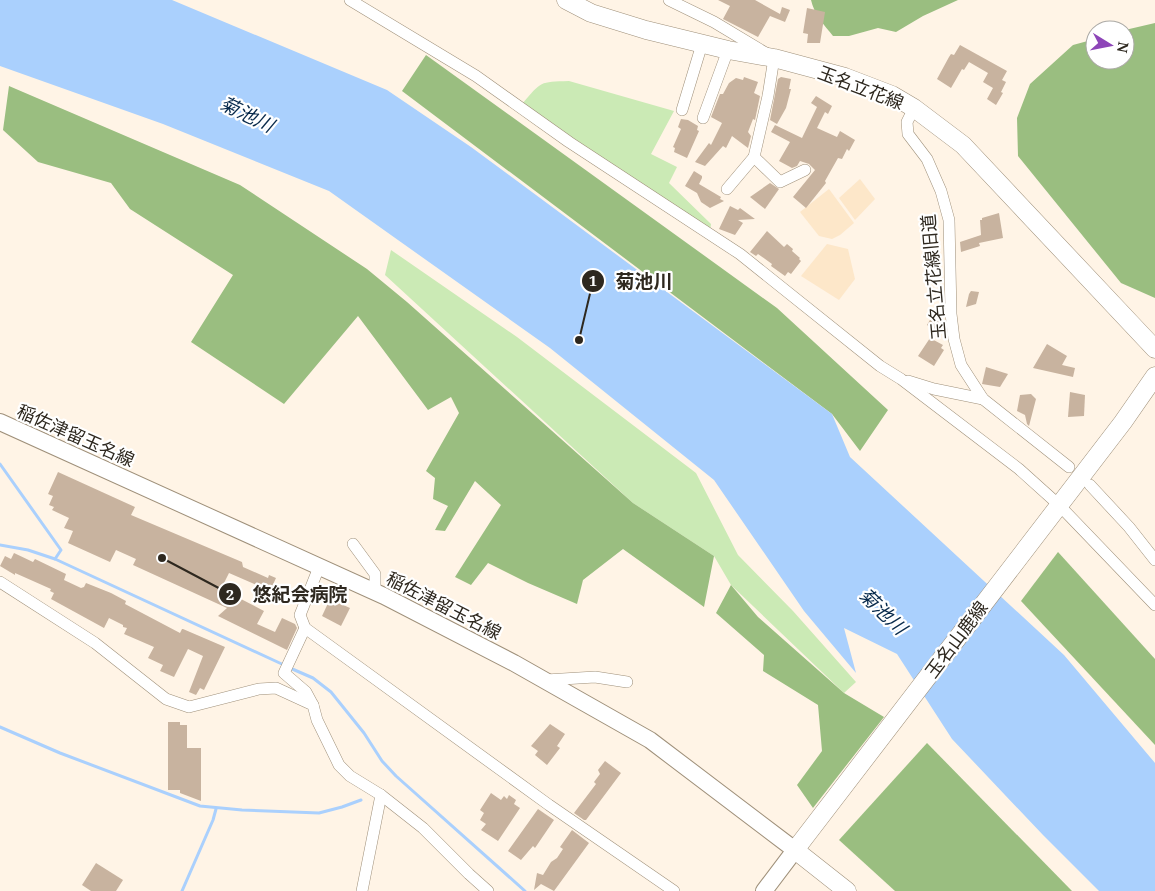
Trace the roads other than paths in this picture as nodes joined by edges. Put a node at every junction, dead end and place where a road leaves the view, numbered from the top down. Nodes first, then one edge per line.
1 (350, 0) edge
2 (566, 0) edge
3 (669, 0) edge
4 (702, 44) junction
5 (728, 50) junction
6 (774, 58) junction
7 (914, 108) junction
8 (682, 110) dead end
9 (704, 118) dead end
10 (754, 157) junction
11 (806, 170) dead end
12 (727, 189) dead end
13 (1155, 349) edge
14 (1155, 376) edge
15 (901, 379) junction
16 (983, 400) junction
17 (0, 422) edge
18 (1069, 467) dead end
19 (1090, 485) dead end
20 (1055, 509) junction
21 (353, 544) dead end
22 (1155, 560) edge
23 (319, 567) junction
24 (0, 582) edge
25 (375, 592) junction
26 (1155, 605) edge
27 (305, 628) junction
28 (544, 680) junction
29 (627, 682) dead end
30 (313, 705) junction
31 (381, 796) junction
32 (795, 850) junction
33 (362, 891) edge
34 (488, 891) edge
35 (674, 891) edge
36 (764, 891) edge
37 (847, 891) edge

1 - 15 street
2 - 4 main road, 玉名立花線
3 - 6 street
4 - 5 main road, 玉名立花線
4 - 8 street
5 - 6 main road, 玉名立花線
5 - 9 street
6 - 7 main road, 玉名立花線
6 - 10 street
7 - 13 main road, 玉名立花線
7 - 16 street, 玉名立花線旧道
10 - 11 street
10 - 12 street
14 - 20 main road, 玉名山鹿線
15 - 16 street
15 - 20 street
16 - 18 street, 玉名立花線旧道
17 - 23 main road, 稲佐津留玉名線
19 - 22 street
20 - 26 street
20 - 32 main road, 玉名山鹿線
21 - 25 street
23 - 25 main road, 稲佐津留玉名線
23 - 27 street
24 - 30 street
25 - 28 main road, 稲佐津留玉名線
27 - 30 street
27 - 35 street
28 - 29 street
28 - 32 main road, 稲佐津留玉名線
30 - 31 street
31 - 33 street
31 - 34 street
32 - 36 main road
32 - 37 main road

